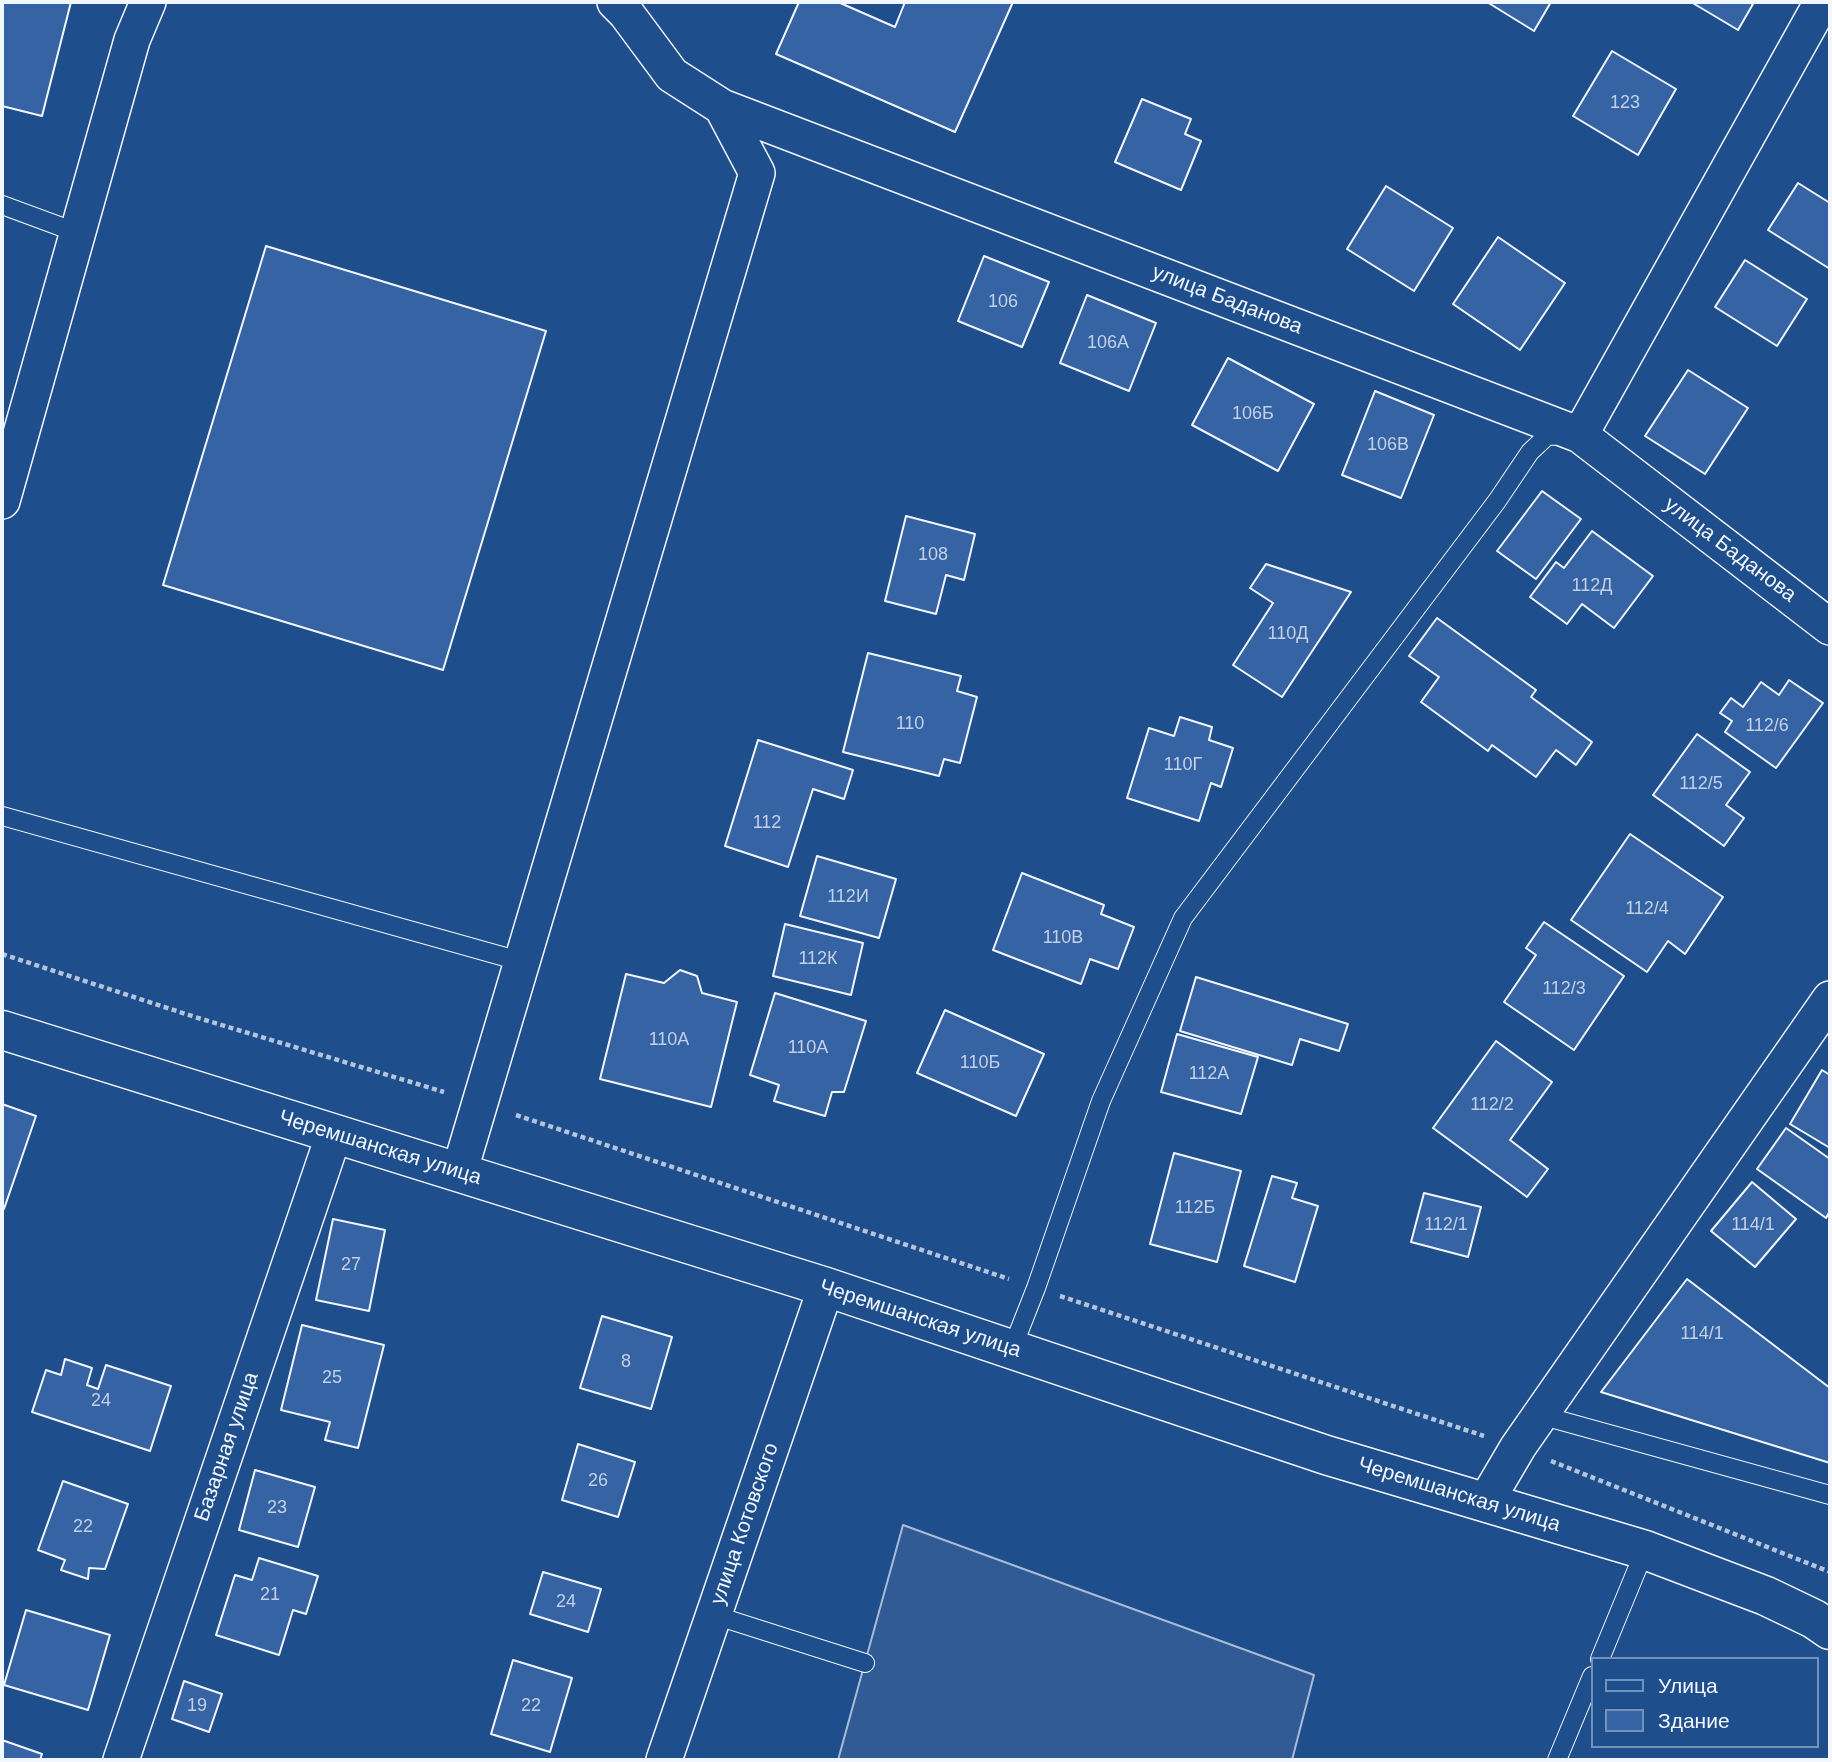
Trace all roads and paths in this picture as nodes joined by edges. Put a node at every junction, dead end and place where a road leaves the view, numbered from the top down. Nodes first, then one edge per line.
1 (148, 2) edge
2 (615, 2) edge
3 (1822, 2) edge
4 (722, 107) junction
5 (2, 205) edge
6 (78, 233) junction
7 (1580, 435) junction
8 (2, 501) edge
9 (1830, 627) edge
10 (2, 816) edge
11 (2, 954) edge
12 (523, 962) junction
13 (1830, 999) edge
14 (2, 1030) edge
15 (480, 1103) junction
16 (334, 1135) junction
17 (459, 1173) junction
18 (826, 1287) junction
19 (1037, 1288) junction
20 (1012, 1349) junction
21 (1540, 1415) junction
22 (1518, 1447) junction
23 (1830, 1495) edge
24 (1485, 1503) junction
25 (1645, 1550) junction
26 (1830, 1572) edge
27 (714, 1615) junction
28 (1830, 1630) edge
29 (1601, 1657) edge
30 (865, 1662) dead end
31 (1590, 1681) edge
32 (121, 1760) edge
33 (664, 1760) edge
34 (1557, 1760) edge

1 - 6 street
2 - 4 street, улица Баданова
3 - 7 street
4 - 7 street, улица Баданова
4 - 12 street
5 - 6 lane
6 - 8 street
7 - 9 street, улица Баданова
7 - 19 lane
10 - 12 lane
11 - 15 path
12 - 15 street
13 - 21 street
14 - 16 main road, Черемшанская улица
15 - 17 street
15 - 19 path
16 - 17 main road, Черемшанская улица
16 - 32 street, Базарная улица
17 - 18 main road, Черемшанская улица
18 - 20 main road, Черемшанская улица
18 - 27 street, улица Котовского
19 - 20 lane
19 - 22 path
20 - 24 main road, Черемшанская улица
21 - 22 street
21 - 23 lane
22 - 24 street
22 - 26 path
24 - 25 main road, Черемшанская улица
25 - 28 main road, Черемшанская улица
25 - 29 lane
27 - 30 lane
27 - 33 street, улица Котовского
31 - 34 lane

